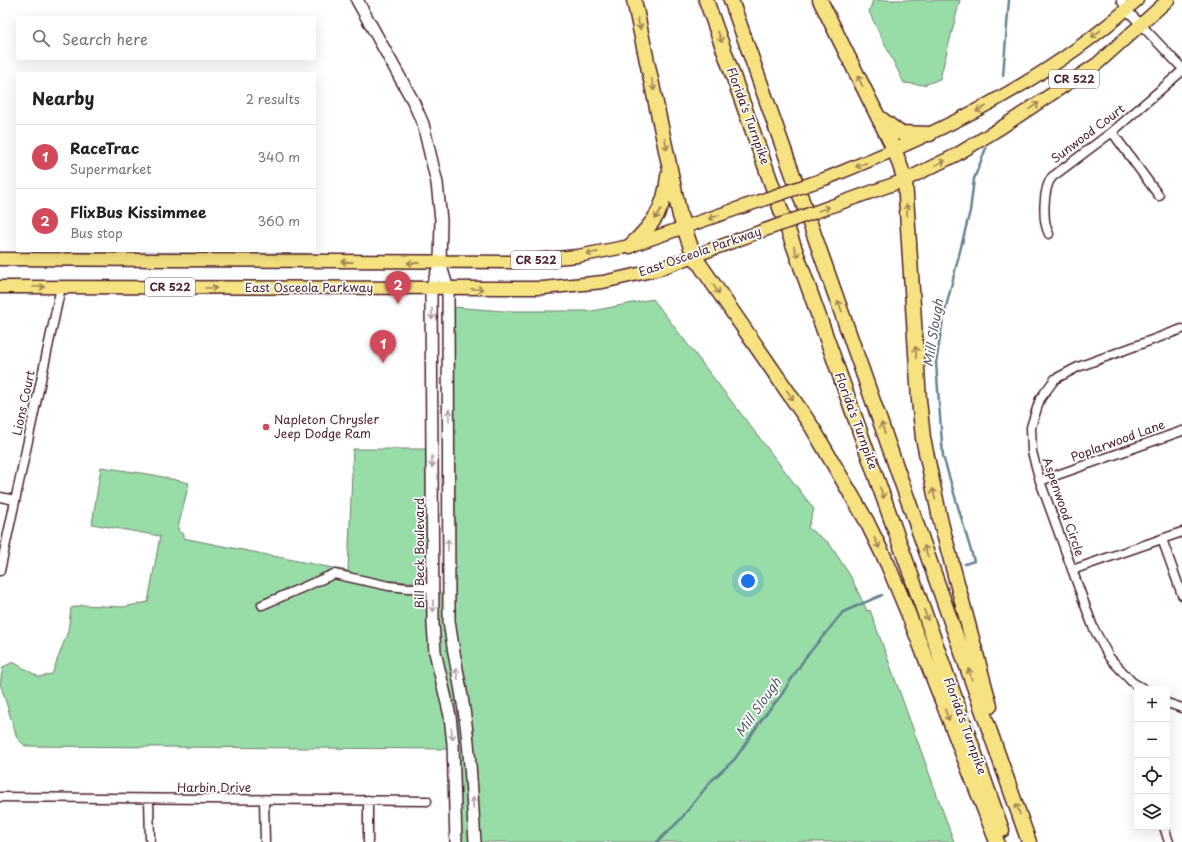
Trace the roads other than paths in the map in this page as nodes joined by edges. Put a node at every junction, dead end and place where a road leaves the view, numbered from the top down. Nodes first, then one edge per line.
1 (357, 0) edge
2 (634, 0) edge
3 (706, 0) edge
4 (732, 0) edge
5 (820, 0) edge
6 (1137, 0) edge
7 (1168, 0) edge
8 (1124, 5) edge
9 (1142, 25) junction
10 (1182, 68) edge
11 (1182, 71) edge
12 (877, 116) junction
13 (1112, 132) junction
14 (930, 134) junction
15 (895, 151) junction
16 (670, 163) junction
17 (905, 180) junction
18 (1159, 196) dead end
19 (683, 228) junction
20 (1049, 234) dead end
21 (630, 246) junction
22 (694, 256) junction
23 (0, 259) edge
24 (440, 263) junction
25 (0, 286) edge
26 (61, 287) junction
27 (431, 289) junction
28 (448, 289) junction
29 (1182, 330) edge
30 (1182, 431) edge
31 (1040, 481) junction
32 (0, 496) edge
33 (15, 500) junction
34 (1182, 532) edge
35 (1162, 539) junction
36 (1072, 570) junction
37 (0, 571) edge
38 (433, 588) junction
39 (448, 588) junction
40 (1182, 595) edge
41 (262, 605) dead end
42 (1139, 686) edge
43 (1170, 704) edge
44 (1182, 708) edge
45 (1006, 776) junction
46 (0, 797) edge
47 (149, 800) junction
48 (264, 800) junction
49 (368, 800) junction
50 (427, 801) dead end
51 (1165, 830) edge
52 (150, 839) dead end
53 (264, 842) edge
54 (368, 842) edge
55 (456, 842) edge
56 (475, 842) edge
57 (997, 842) edge
58 (1006, 842) edge
59 (1029, 842) edge
60 (1169, 842) edge

1 - 24 street, Bill Beck Boulevard
2 -> 16 highway
3 -> 58 highway, Florida's Turnpike
45 -> 4 highway, Florida's Turnpike
12 -> 5 highway
6 - 8 main road, CR 522
7 - 9 main road, East Osceola Parkway / CR 522
8 - 9 street
8 -> 14 main road, CR 522
9 - 10 street
17 -> 9 main road, East Osceola Parkway / CR 522
11 - 13 street, Sunwood Court
12 - 14 highway
12 - 15 highway
13 - 18 street
13 - 20 street, Sunwood Court
14 - 15 main road, CR 522
15 - 17 highway
15 -> 19 main road, CR 522, bridge
16 - 19 highway
16 -> 21 highway
22 -> 17 main road, East Osceola Parkway / CR 522, bridge
45 -> 17 highway
19 - 21 main road, CR 522
19 - 22 highway
21 -> 24 main road, CR 522
28 -> 22 main road, East Osceola Parkway / CR 522
22 -> 57 highway
24 -> 23 main road, CR 522
24 - 27 street, Bill Beck Boulevard
24 - 28 street, Bill Beck Boulevard
25 -> 26 main road, East Osceola Parkway / CR 522
26 -> 27 main road, East Osceola Parkway / CR 522
26 - 33 street, Lions Court
27 - 28 main road, East Osceola Parkway / CR 522
27 -> 38 street, Bill Beck Boulevard
39 -> 28 street, Bill Beck Boulevard
29 - 31 street, Aspenwood Circle
30 - 31 street, Poplarwood Lane
31 - 36 street, Aspenwood Circle
32 - 33 street
33 - 37 street, Lions Court
34 - 35 street
35 - 36 street
35 - 40 street
36 - 42 street, Aspenwood Circle
38 - 39 street
38 - 41 street
38 -> 55 street, Bill Beck Boulevard
56 -> 39 street, Bill Beck Boulevard
43 - 44 street
59 -> 45 highway, Florida's Turnpike
46 - 47 street, Harbin Drive
47 - 48 street, Harbin Drive
47 - 52 street
48 - 49 street, Harbin Drive
48 - 53 street
49 - 50 street, Harbin Drive
49 - 54 street
51 - 60 street

